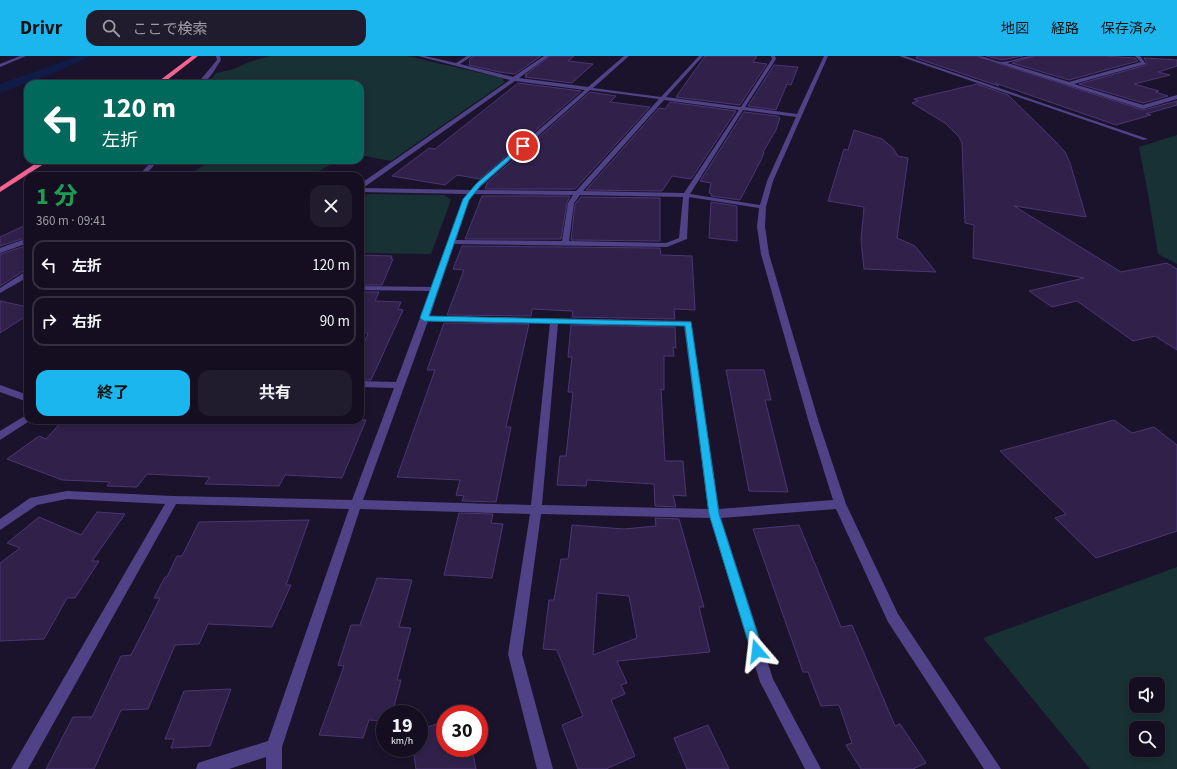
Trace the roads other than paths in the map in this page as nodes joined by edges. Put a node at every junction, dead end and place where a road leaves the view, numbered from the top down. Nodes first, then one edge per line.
1 (24, 56) edge
2 (195, 56) edge
3 (218, 56) edge
4 (420, 56) edge
5 (470, 56) edge
6 (548, 56) edge
7 (626, 56) edge
8 (701, 56) edge
9 (773, 56) edge
10 (826, 56) edge
11 (901, 56) edge
12 (979, 56) edge
13 (1031, 56) edge
14 (1137, 56) edge
15 (1003, 63) junction
16 (456, 65) junction
17 (0, 66) edge
18 (514, 79) junction
19 (163, 80) edge
20 (203, 80) edge
21 (1068, 84) junction
22 (589, 88) junction
23 (1177, 97) edge
24 (664, 98) junction
25 (742, 108) junction
26 (800, 116) junction
27 (1145, 139) dead end
28 (40, 164) edge
29 (152, 164) edge
30 (28, 172) edge
31 (145, 172) edge
32 (24, 174) edge
33 (364, 185) edge
34 (364, 188) edge
35 (0, 190) edge
36 (471, 192) junction
37 (578, 193) junction
38 (686, 195) junction
39 (763, 207) junction
40 (24, 242) edge
41 (452, 242) junction
42 (564, 244) junction
43 (0, 251) edge
44 (24, 276) edge
45 (364, 288) edge
46 (435, 289) junction
47 (0, 291) edge
48 (424, 318) junction
49 (554, 320) junction
50 (364, 384) edge
51 (400, 385) junction
52 (0, 388) edge
53 (24, 397) edge
54 (24, 420) edge
55 (0, 436) edge
56 (173, 500) junction
57 (840, 504) junction
58 (356, 505) junction
59 (536, 510) junction
60 (714, 514) junction
61 (0, 526) edge
62 (274, 747) junction
63 (19, 769) edge
64 (204, 769) edge
65 (274, 769) edge
66 (545, 769) edge
67 (813, 769) edge
68 (993, 769) edge

1 - 17 street
2 - 19 highway
3 - 20 street
4 - 16 street
5 - 16 street
6 - 18 street
7 - 22 street
8 - 24 street
9 - 25 street
10 - 26 street
11 - 27 street
12 - 15 street
13 - 15 street
14 - 21 street
15 - 21 street
16 - 18 street
18 - 22 street
18 - 33 street
21 - 23 street
22 - 24 street
22 - 36 street
24 - 25 street
24 - 37 street
25 - 26 street
25 - 38 street
26 - 39 street
28 - 30 highway
29 - 31 street
32 - 35 highway
34 - 36 street
36 - 37 street
36 - 41 street
37 - 38 street
37 - 42 street
38 - 39 street
38 - 42 street
39 - 57 street
40 - 43 street
41 - 42 street
41 - 46 street
44 - 47 street
45 - 46 street
46 - 48 street
48 - 49 street
48 - 51 street
49 - 59 street
49 - 60 street
50 - 51 street
51 - 58 street
52 - 53 street
54 - 55 street
56 - 58 street
56 - 61 street
56 - 63 street
57 - 60 street
57 - 68 street
58 - 59 street
58 - 62 street
59 - 60 street
59 - 66 street
60 - 67 street
62 - 64 street
62 - 65 street

